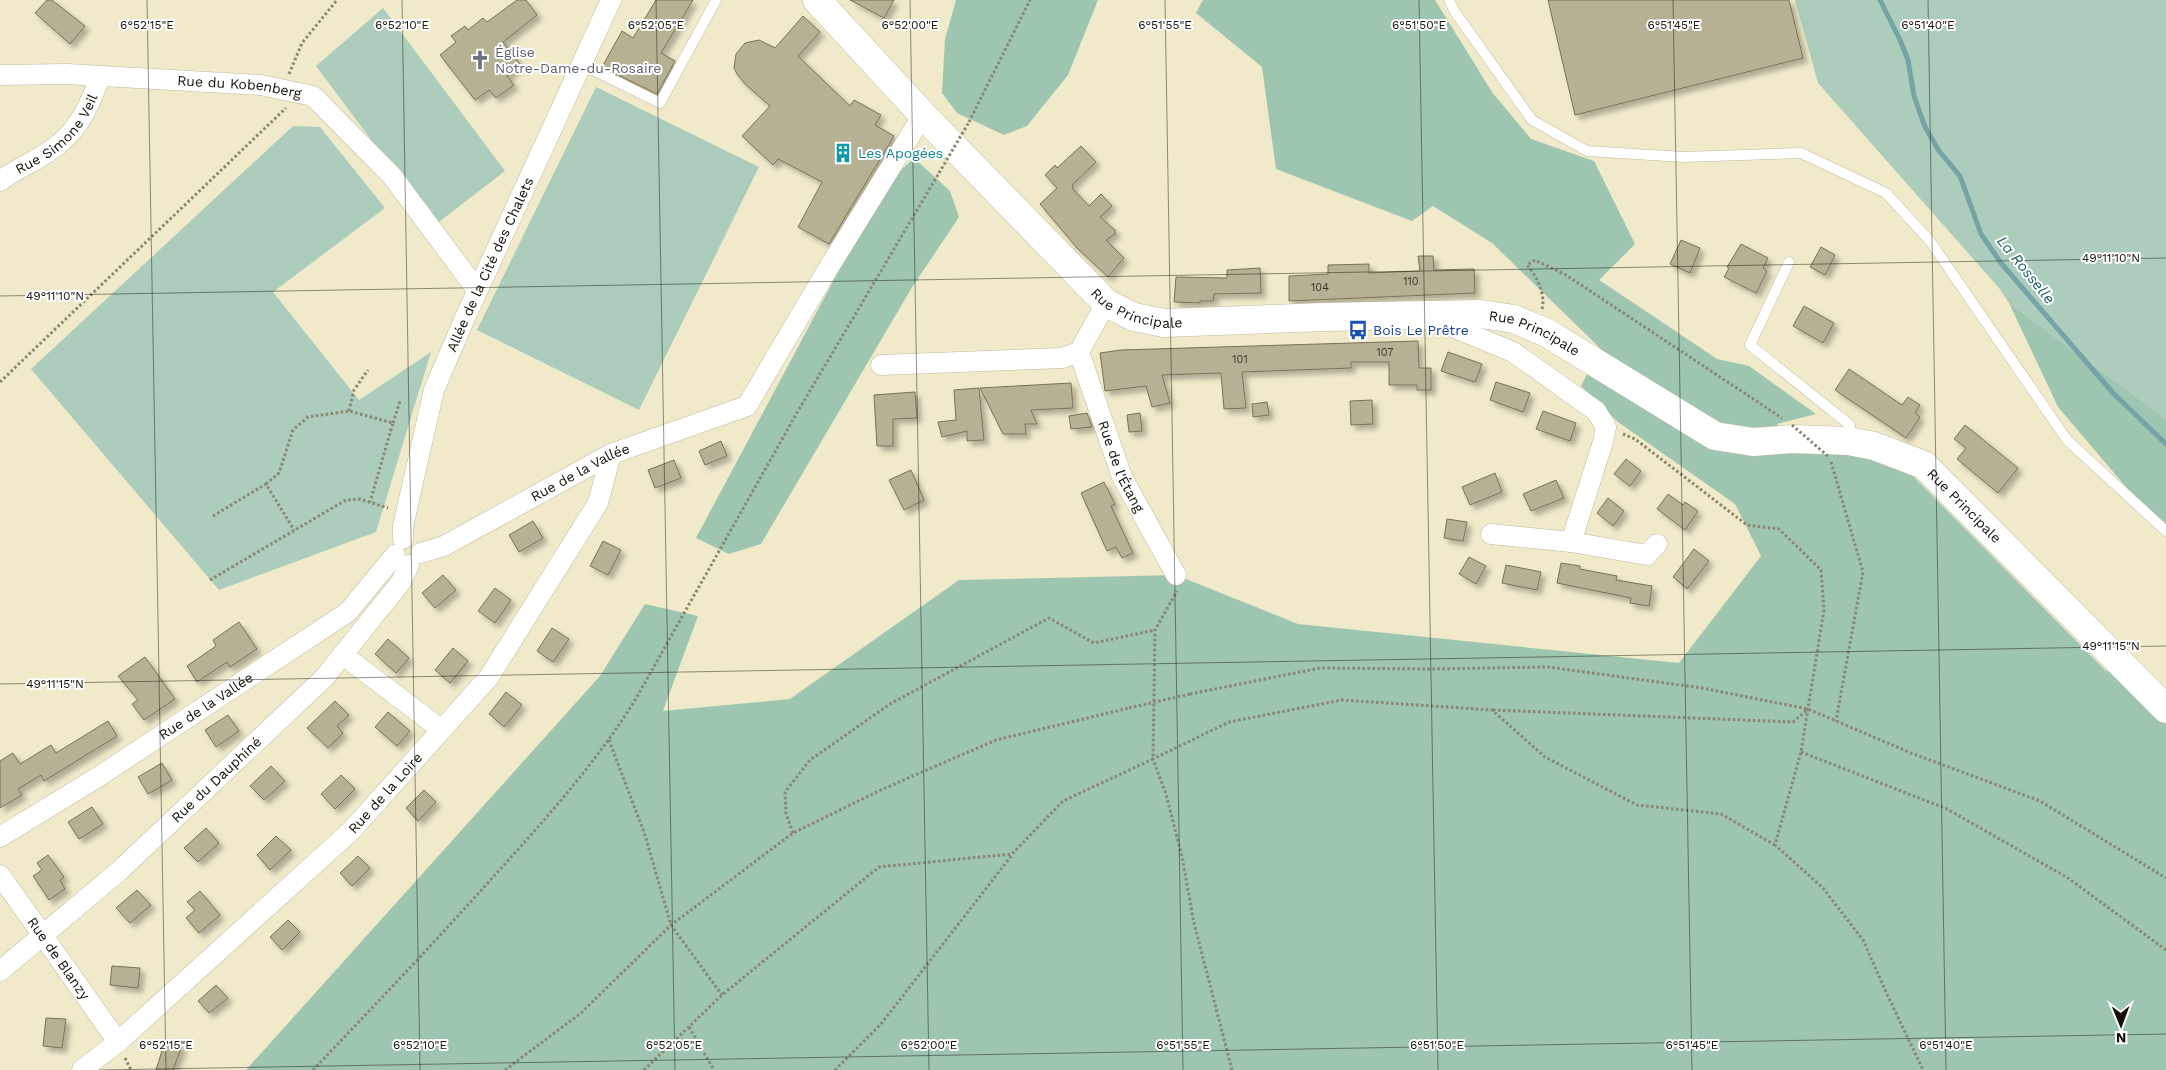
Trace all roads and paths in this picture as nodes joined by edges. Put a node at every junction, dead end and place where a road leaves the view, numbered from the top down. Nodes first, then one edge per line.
1 (337, 0) edge
2 (611, 0) edge
3 (716, 0) edge
4 (816, 0) edge
5 (1030, 0) edge
6 (1449, 0) edge
7 (581, 64) junction
8 (0, 75) edge
9 (100, 76) junction
10 (293, 94) junction
11 (923, 115) junction
12 (0, 181) edge
13 (1789, 262) dead end
14 (477, 290) junction
15 (1106, 303) junction
16 (1427, 316) junction
17 (1536, 328) junction
18 (1079, 352) junction
19 (881, 366) dead end
20 (368, 370) dead end
21 (0, 382) edge
22 (400, 401) dead end
23 (349, 411) junction
24 (393, 423) junction
25 (1606, 426) junction
26 (1839, 449) junction
27 (611, 454) junction
28 (266, 484) junction
29 (370, 502) junction
30 (406, 514) junction
31 (213, 516) dead end
32 (294, 530) junction
33 (2166, 531) edge
34 (1492, 534) dead end
35 (1570, 542) junction
36 (1657, 544) dead end
37 (407, 553) junction
38 (1176, 575) joint
39 (210, 580) dead end
40 (1155, 630) junction
41 (343, 654) junction
42 (1808, 709) junction
43 (2166, 709) edge
44 (1492, 710) junction
45 (1836, 721) junction
46 (442, 730) junction
47 (610, 740) junction
48 (1801, 752) junction
49 (1154, 759) junction
50 (793, 833) junction
51 (0, 836) edge
52 (1775, 846) junction
53 (1012, 854) junction
54 (0, 875) edge
55 (2166, 878) edge
56 (671, 924) junction
57 (42, 936) junction
58 (2166, 950) edge
59 (0, 971) edge
60 (722, 996) junction
61 (689, 1027) junction
62 (118, 1042) junction
63 (82, 1070) edge
64 (313, 1070) edge
65 (505, 1070) edge
66 (644, 1070) edge
67 (714, 1070) edge
68 (834, 1070) edge
69 (1232, 1070) edge
70 (1924, 1070) edge

1 - 10 path
2 - 7 street, Allée de la Cité des Chalets
3 - 7 lane
4 - 11 main road, Rue Principale
5 - 47 path, bridge
6 - 33 lane
7 - 14 street, Allée de la Cité des Chalets
8 - 9 street, Rue du Kobenberg
9 - 10 street, Rue du Kobenberg
9 - 12 street, Rue Simone Veil
10 - 14 street, Rue du Kobenberg
10 - 21 path
11 - 15 main road, Rue Principale
11 - 27 street, Rue de la Vallée
13 - 26 lane
14 - 30 street, Allée de la Cité des Chalets
15 - 16 main road, Rue Principale
15 - 18 street
16 - 17 main road, Rue Principale
16 - 25 street
17 - 26 main road, Rue Principale
17 - 26 path, bridge
18 - 19 street
18 - 38 street, Rue de l'Étang
20 - 23 path
22 - 24 path
23 - 24 path
23 - 28 path
24 - 29 path
25 - 35 street
25 - 42 path
26 - 43 main road, Rue Principale
26 - 45 path
27 - 37 street, Rue de la Vallée
27 - 46 street, Rue de la Loire
28 - 31 path
28 - 32 path
29 - 30 path
29 - 32 path
30 - 37 street, Allée de la Cité des Chalets
32 - 39 path
34 - 35 street
35 - 36 street
37 - 41 street, Rue du Dauphiné
37 - 51 street, Rue de la Vallée
38 - 40 path
40 - 49 path
40 - 50 path
41 - 46 street
41 - 57 street, Rue du Dauphiné
42 - 44 path
42 - 45 path
42 - 48 path
42 - 50 path, bridge
44 - 49 path
44 - 52 path
45 - 55 path
46 - 62 street, Rue de la Loire
47 - 56 path
47 - 64 path
48 - 52 path
48 - 58 path
49 - 53 path
49 - 69 path
50 - 56 path
52 - 70 path
53 - 60 path
53 - 68 path
54 - 57 street, Rue de Blanzy
56 - 60 path
56 - 65 path
57 - 59 street, Rue du Dauphiné
57 - 62 street, Rue de Blanzy
60 - 61 path
61 - 66 path
61 - 67 path
62 - 63 street, Rue de la Loire

